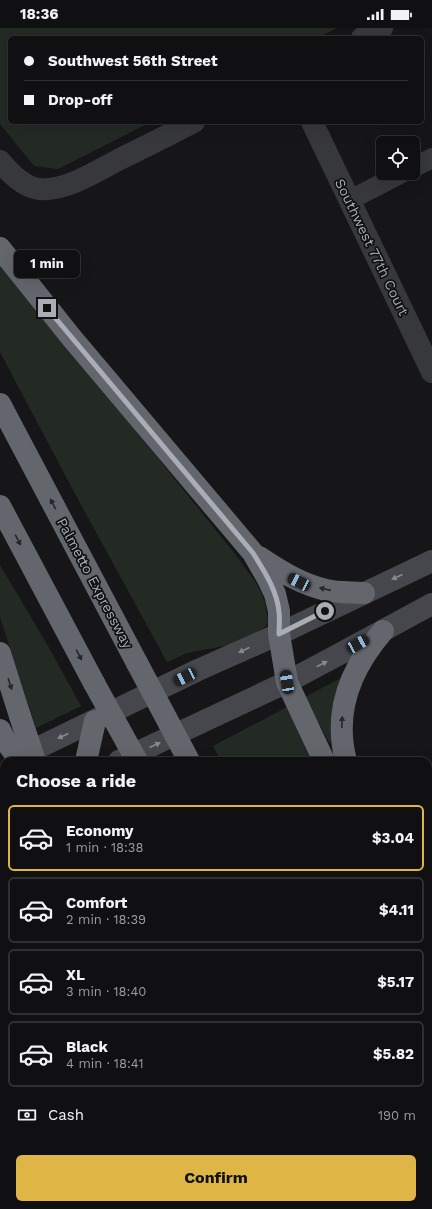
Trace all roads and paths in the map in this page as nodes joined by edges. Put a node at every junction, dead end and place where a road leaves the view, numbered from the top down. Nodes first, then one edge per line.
1 (382, 28) edge
2 (366, 36) edge
3 (190, 124) edge
4 (313, 124) edge
5 (432, 158) edge
6 (0, 161) edge
7 (420, 164) edge
8 (389, 180) edge
9 (350, 200) junction
10 (0, 248) edge
11 (432, 372) edge
12 (0, 404) edge
13 (0, 506) edge
14 (253, 553) junction
15 (432, 561) edge
16 (364, 593) junction
17 (432, 604) edge
18 (383, 631) junction
19 (279, 634) junction
20 (0, 653) edge
21 (287, 682) junction
22 (95, 721) junction
23 (0, 730) edge
24 (12, 757) edge
25 (16, 757) edge
26 (25, 757) edge
27 (87, 757) edge
28 (128, 757) edge
29 (135, 757) edge
30 (187, 757) edge
31 (322, 757) edge
32 (345, 757) edge

1 - 2 street
3 - 6 street
4 - 9 street, Southwest 77th Court
5 - 7 street
8 - 9 street
9 - 11 street, Southwest 77th Court
10 - 14 highway
30 -> 12 highway, Palmetto Expressway, bridge
13 -> 29 highway, bridge
16 -> 14 highway
14 - 19 highway
15 -> 16 main road
16 - 19 main road
17 - 18 main road
21 -> 18 main road
32 -> 18 highway
19 - 21 highway
19 -> 22 main road
20 -> 25 highway, bridge
28 -> 21 main road
21 - 31 highway
22 -> 26 main road
22 - 27 highway
23 - 24 highway

